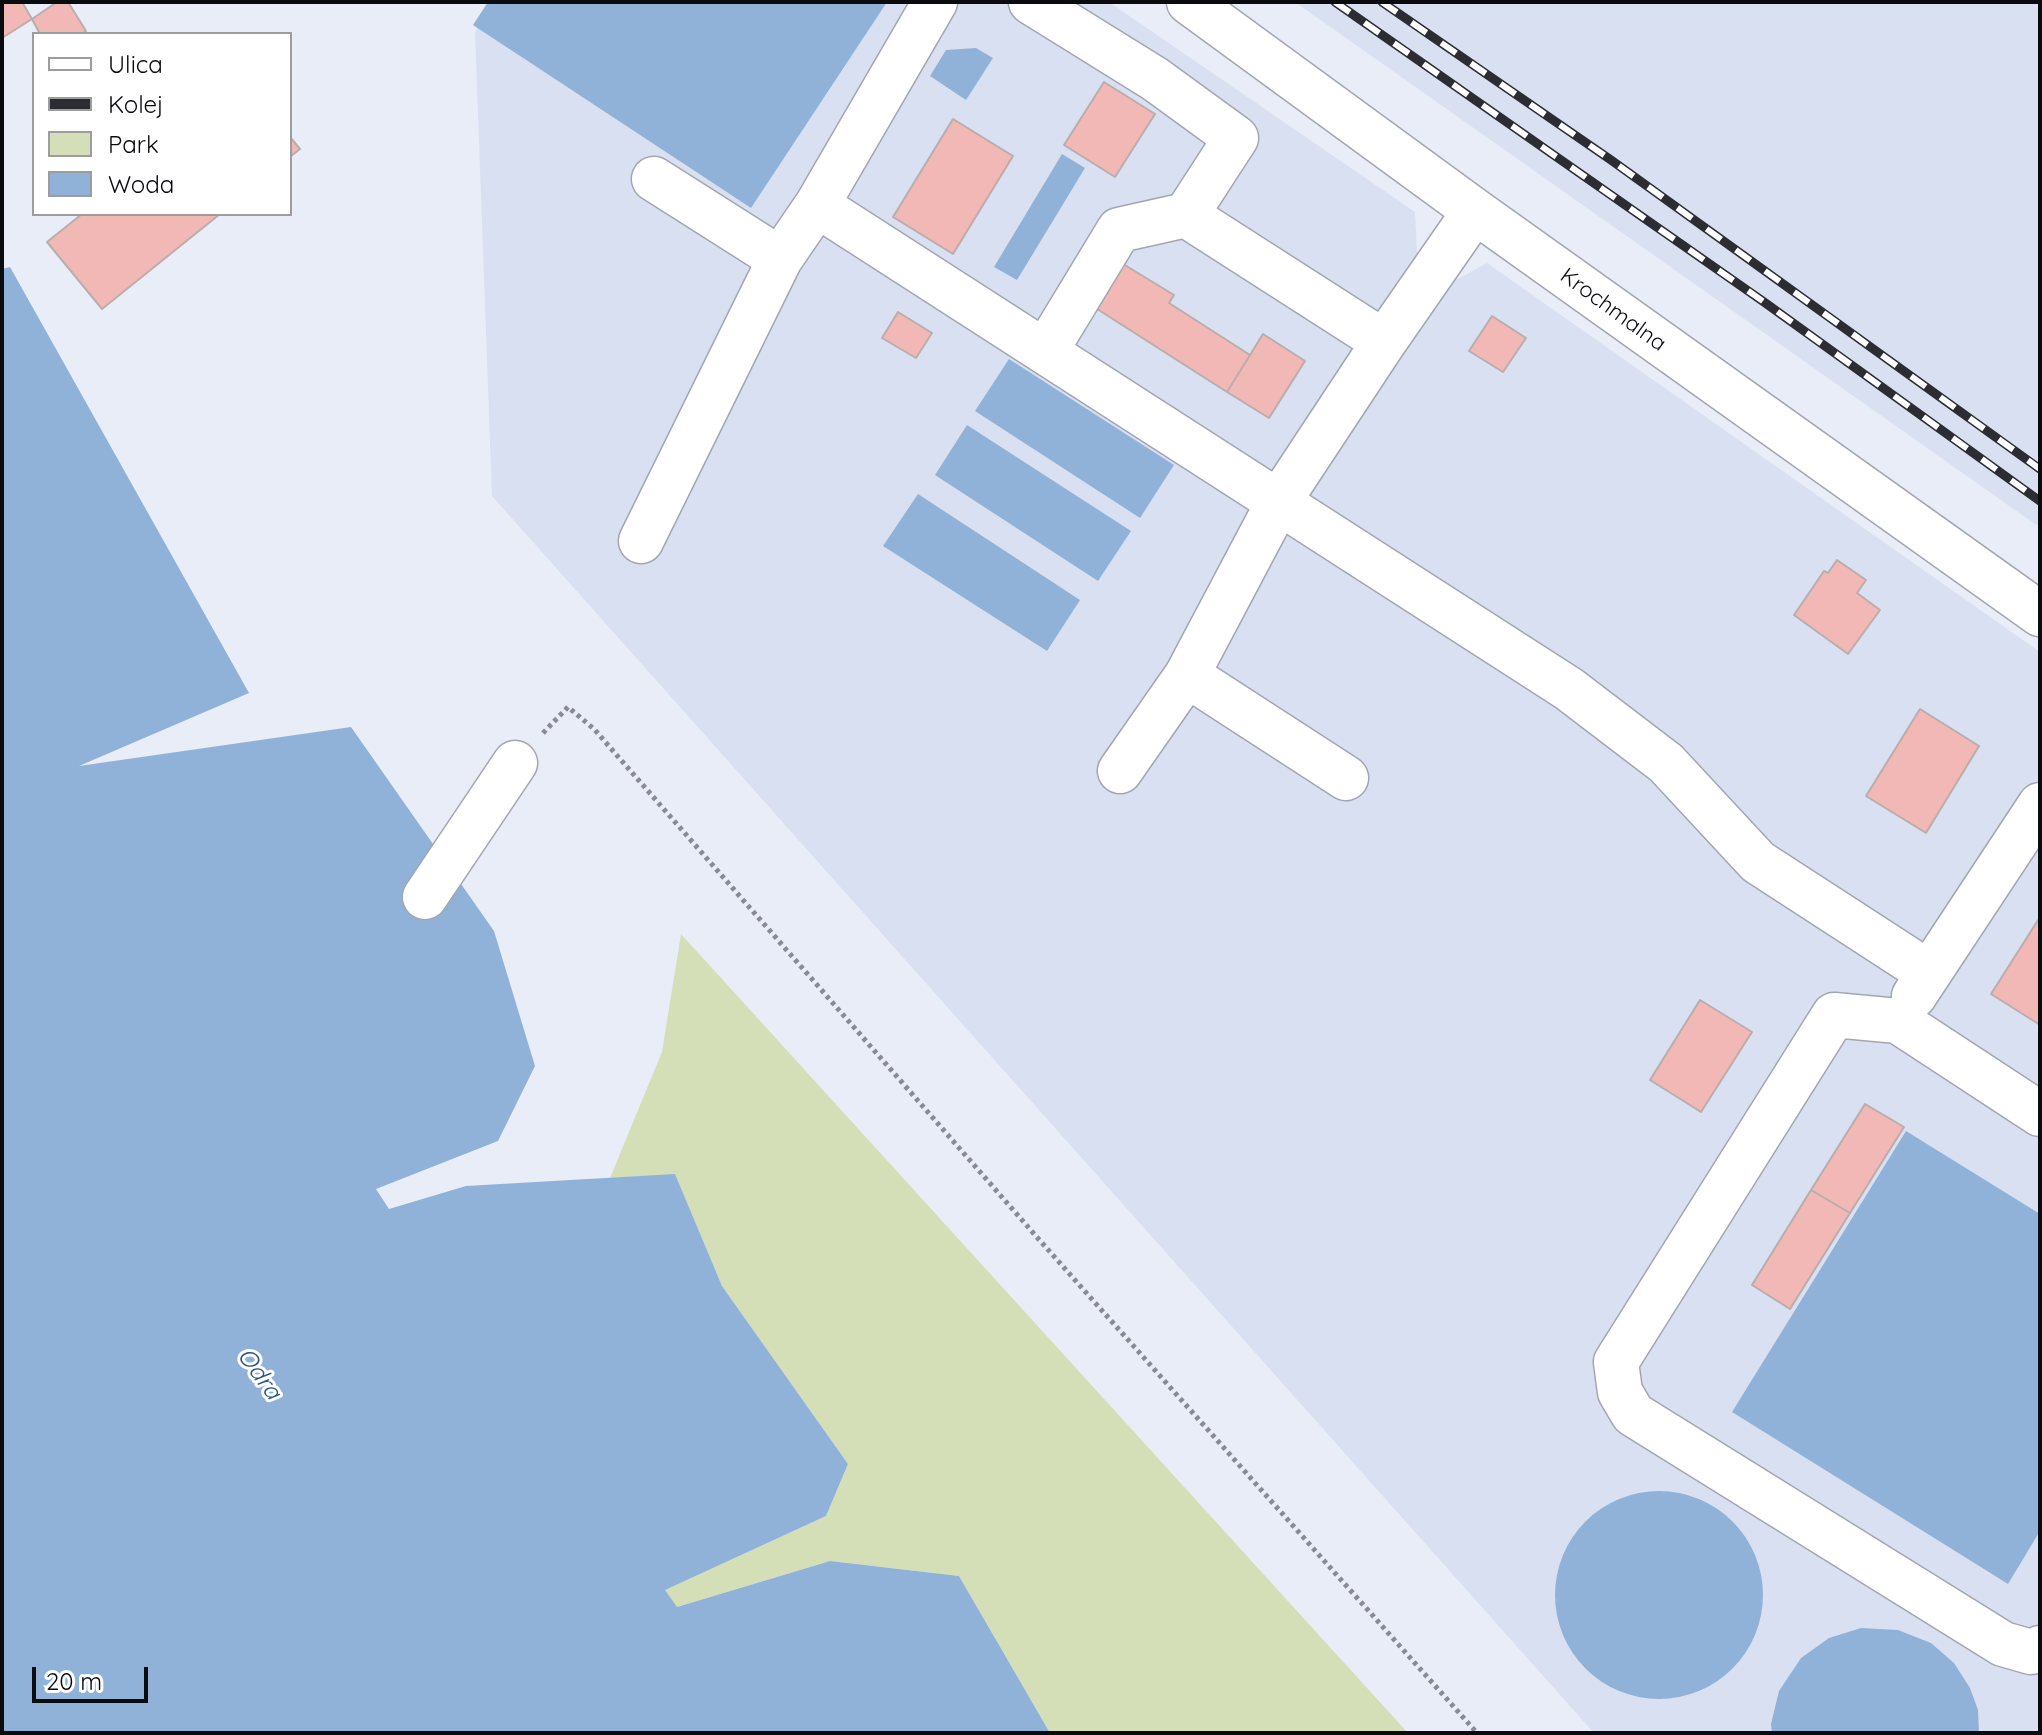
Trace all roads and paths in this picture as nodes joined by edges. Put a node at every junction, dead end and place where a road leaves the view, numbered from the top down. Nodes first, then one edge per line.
1 (935, 2) edge
2 (1031, 2) edge
3 (1189, 2) edge
4 (654, 179) dead end
5 (817, 205) junction
6 (1475, 211) junction
7 (1186, 215) junction
8 (780, 259) junction
9 (1384, 342) junction
10 (1045, 352) junction
11 (1279, 501) junction
12 (641, 541) dead end
13 (2040, 614) edge
14 (1187, 675) junction
15 (515, 763) joint
16 (1120, 771) dead end
17 (1346, 778) dead end
18 (2040, 805) edge
19 (425, 897) dead end
20 (1929, 973) junction
21 (1898, 1021) junction
22 (2040, 1114) edge
23 (2040, 1648) edge
24 (1477, 1733) edge

1 - 5 street
2 - 7 street
3 - 6 street, Krochmalna
4 - 8 street
5 - 8 street
5 - 10 street
6 - 9 street
6 - 13 street, Krochmalna
7 - 9 street
7 - 10 street
8 - 12 street
9 - 11 street
10 - 11 street
11 - 14 street
11 - 20 street
14 - 16 street
14 - 17 street
15 - 19 street
15 - 24 path
18 - 20 street
20 - 21 street
21 - 22 street
21 - 23 street

